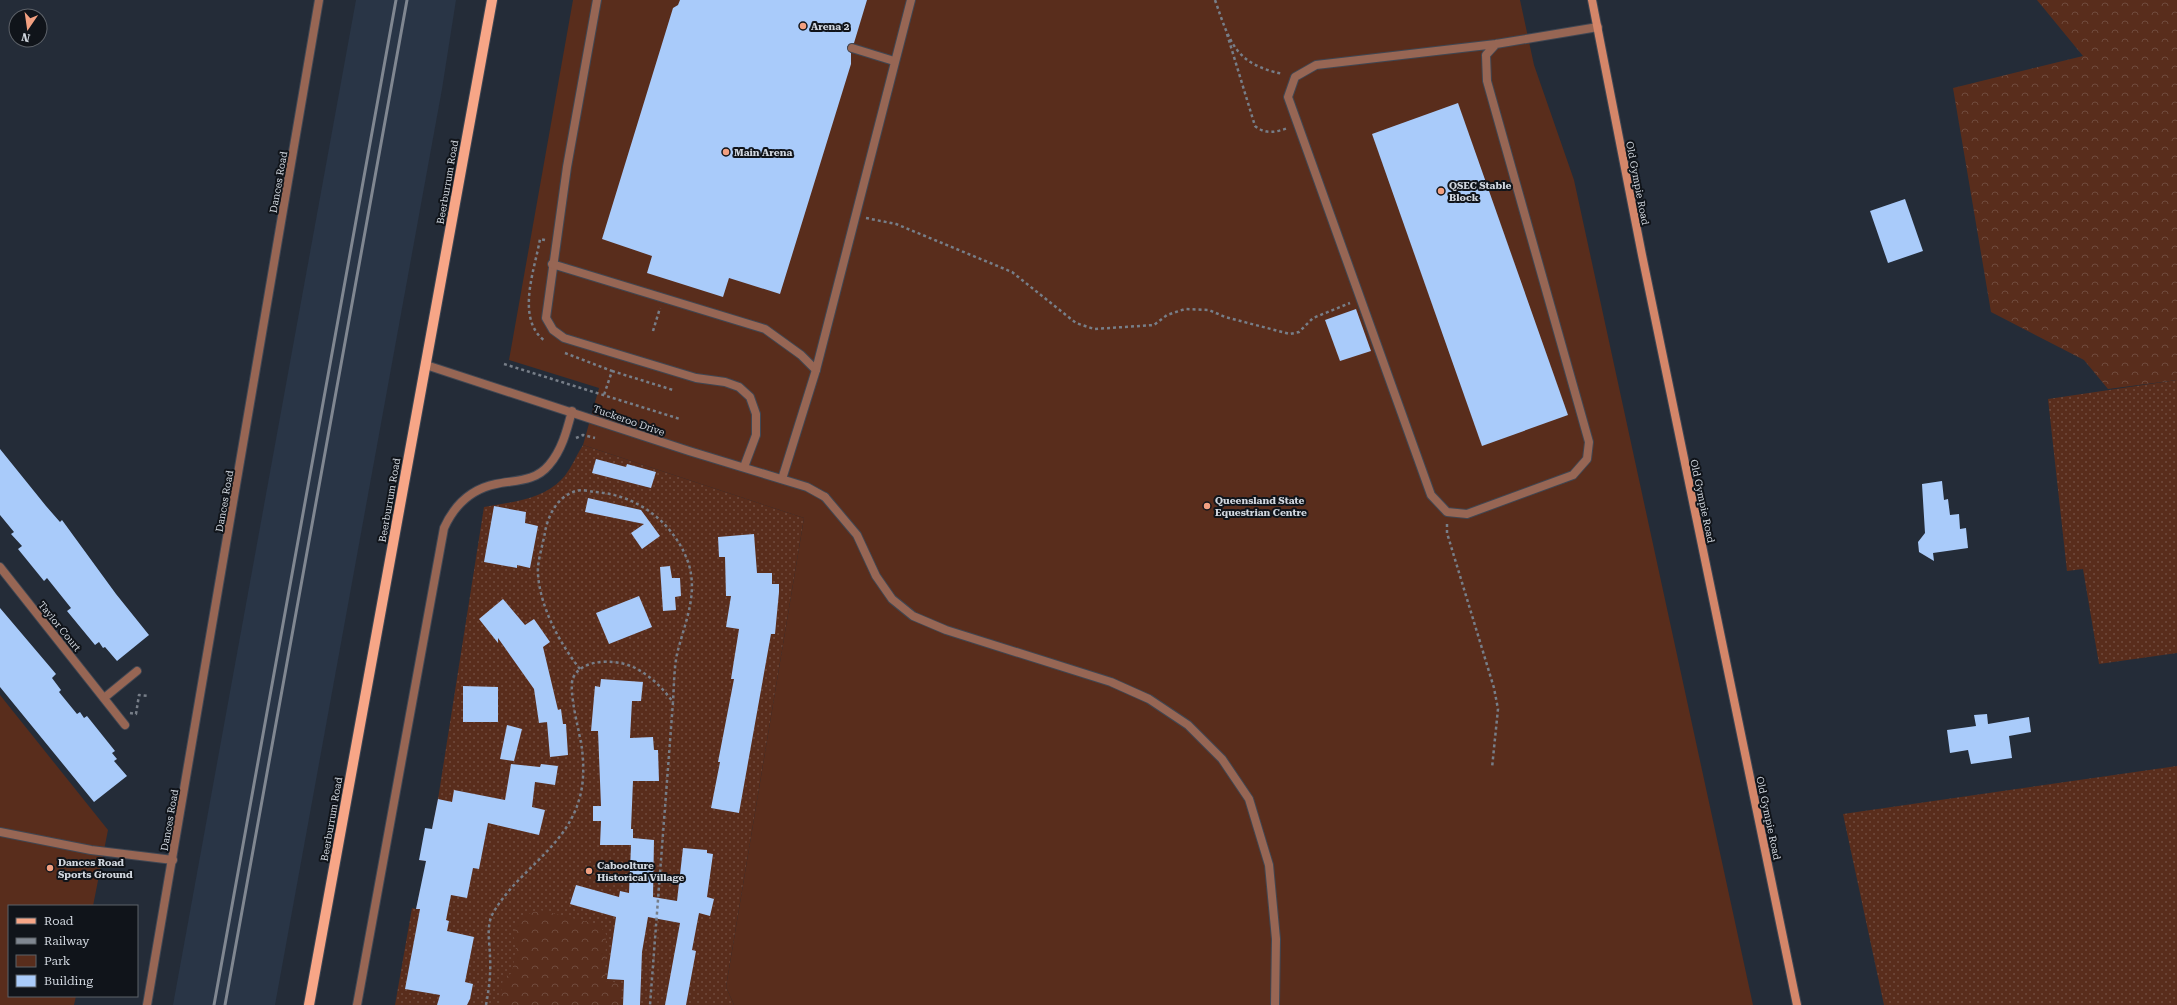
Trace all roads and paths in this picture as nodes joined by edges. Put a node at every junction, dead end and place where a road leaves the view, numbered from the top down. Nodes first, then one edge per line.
1 (319, 0) edge
2 (492, 0) edge
3 (597, 0) edge
4 (911, 0) edge
5 (1215, 0) edge
6 (1592, 0) edge
7 (1598, 27) junction
8 (1227, 34) junction
9 (1496, 44) junction
10 (852, 48) dead end
11 (894, 61) junction
12 (1295, 77) junction
13 (1298, 126) junction
14 (858, 216) junction
15 (552, 264) junction
16 (1360, 299) junction
17 (504, 364) dead end
18 (426, 365) junction
19 (816, 370) junction
20 (612, 371) dead end
21 (673, 390) dead end
22 (572, 411) junction
23 (680, 419) dead end
24 (744, 467) junction
25 (782, 479) junction
26 (1447, 512) junction
27 (0, 567) edge
28 (580, 669) junction
29 (137, 671) dead end
30 (148, 696) dead end
31 (104, 698) junction
32 (673, 702) junction
33 (123, 722) joint
34 (1492, 768) dead end
35 (0, 832) edge
36 (173, 860) junction
37 (147, 1005) edge
38 (309, 1005) edge
39 (357, 1005) edge
40 (486, 1005) edge
41 (650, 1005) edge
42 (1275, 1005) edge
43 (1797, 1005) edge

1 - 36 street, Dances Road
2 - 18 main road, Beerburrum Road
3 - 15 street
4 - 11 street
5 - 8 path
6 - 7 main road, Old Gympie Road
7 - 9 street
7 - 43 main road, Old Gympie Road
8 - 12 path
8 - 13 path
9 - 12 street
9 - 26 street
10 - 11 street
11 - 14 street
12 - 13 street
13 - 16 street
14 - 16 path
14 - 19 street
15 - 19 street
15 - 24 street
16 - 26 street
17 - 23 path
18 - 22 street, Tuckeroo Drive
18 - 38 main road, Beerburrum Road
19 - 25 street
20 - 21 path
22 - 24 street, Tuckeroo Drive
22 - 39 street
24 - 25 street, Tuckeroo Drive
25 - 42 street, Tuckeroo Drive
26 - 34 path
27 - 31 street, Taylor Court
28 - 32 path
28 - 32 path
28 - 40 path
29 - 31 street
30 - 33 path
31 - 33 street, Taylor Court
32 - 41 path
35 - 36 street
36 - 37 street, Dances Road

